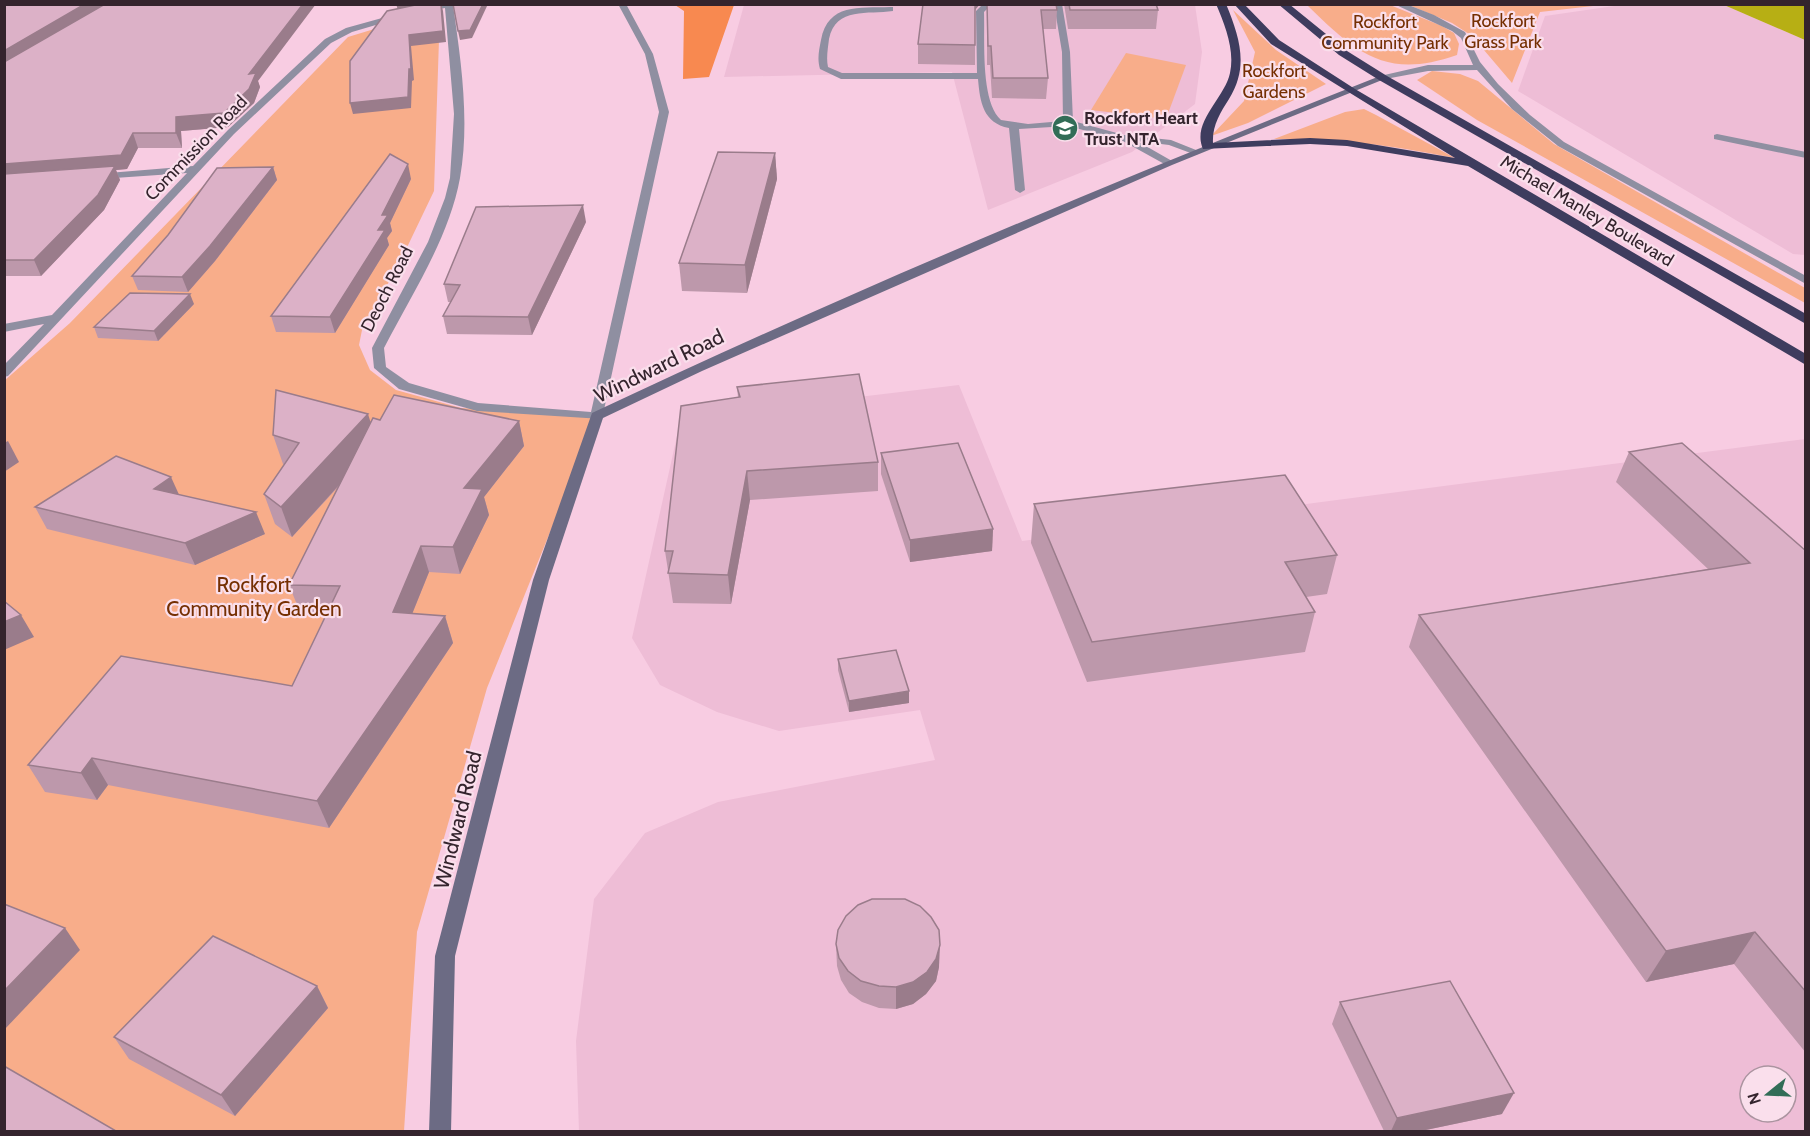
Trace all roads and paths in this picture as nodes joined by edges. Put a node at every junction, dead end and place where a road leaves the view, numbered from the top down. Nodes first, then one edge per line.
1 (448, 4) edge
2 (622, 4) edge
3 (988, 4) edge
4 (1058, 4) edge
5 (1221, 4) edge
6 (1238, 4) edge
7 (1282, 4) edge
8 (1398, 4) edge
9 (890, 9) dead end
10 (1480, 67) junction
11 (983, 76) junction
12 (1383, 78) junction
13 (1351, 91) junction
14 (1068, 123) junction
15 (1014, 126) junction
16 (1717, 137) dead end
17 (1124, 138) junction
18 (1201, 150) junction
19 (1806, 155) edge
20 (1168, 164) junction
21 (1476, 166) junction
22 (198, 169) junction
23 (84, 178) edge
24 (1020, 190) dead end
25 (1806, 281) edge
26 (54, 318) junction
27 (1806, 320) edge
28 (4, 328) edge
29 (1806, 361) edge
30 (4, 373) edge
31 (597, 416) junction
32 (440, 1131) edge

1 - 22 street, Commission Road
1 - 31 street, Deoch Road
2 - 31 street
3 - 11 street
4 - 14 street
5 - 18 highway
6 - 13 highway, Michael Manley Boulevard
7 - 12 highway, Michael Manley Boulevard
8 - 10 street
9 - 11 street
10 - 12 street
10 - 25 street
11 - 15 street
12 - 13 main road, Windward Road
12 - 27 highway, Michael Manley Boulevard
13 - 18 main road, Windward Road
13 - 21 highway, Michael Manley Boulevard
14 - 15 street
14 - 17 street
15 - 24 street
16 - 19 street
17 - 18 street
17 - 20 street
18 - 20 main road, Windward Road
18 - 21 highway
20 - 31 main road, Windward Road
21 - 29 highway, Michael Manley Boulevard
22 - 23 street
22 - 26 street, Commission Road
26 - 28 street
26 - 30 street, Commission Road
31 - 32 main road, Windward Road

